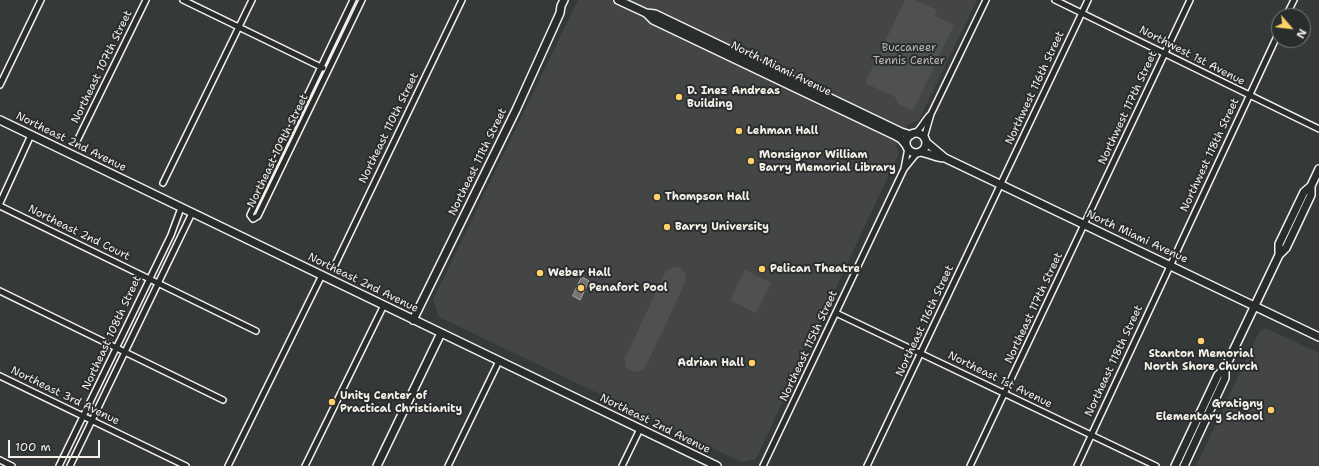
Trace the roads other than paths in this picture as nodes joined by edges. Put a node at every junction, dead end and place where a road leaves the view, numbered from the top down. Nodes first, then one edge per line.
1 (41, 0) edge
2 (146, 0) edge
3 (183, 0) edge
4 (252, 0) edge
5 (353, 0) edge
6 (362, 0) edge
7 (462, 0) edge
8 (564, 0) edge
9 (569, 0) edge
10 (618, 0) edge
11 (986, 0) edge
12 (1055, 0) edge
13 (1088, 0) edge
14 (1190, 0) edge
15 (349, 8) junction
16 (356, 12) junction
17 (1082, 12) junction
18 (560, 13) junction
19 (238, 27) junction
20 (1271, 48) edge
21 (1165, 53) junction
22 (321, 67) junction
23 (328, 70) junction
24 (0, 85) edge
25 (814, 94) junction
26 (1249, 95) junction
27 (931, 114) junction
28 (296, 119) junction
29 (0, 120) edge
30 (303, 122) junction
31 (1319, 129) edge
32 (913, 134) junction
33 (31, 135) junction
34 (925, 140) junction
35 (76, 143) dead end
36 (907, 147) junction
37 (919, 152) junction
38 (945, 158) junction
39 (273, 167) junction
40 (904, 169) junction
41 (1319, 169) edge
42 (280, 170) junction
43 (163, 183) dead end
44 (1001, 184) junction
45 (0, 203) edge
46 (0, 206) edge
47 (181, 208) junction
48 (192, 213) junction
49 (1084, 225) junction
50 (335, 265) dead end
51 (1170, 265) junction
52 (322, 276) junction
53 (149, 279) junction
54 (159, 284) junction
55 (0, 291) edge
56 (384, 305) junction
57 (1255, 306) junction
58 (836, 313) junction
59 (413, 320) junction
60 (256, 331) dead end
61 (441, 333) junction
62 (1319, 337) edge
63 (117, 347) junction
64 (126, 352) junction
65 (920, 353) junction
66 (499, 361) junction
67 (1225, 368) junction
68 (0, 376) edge
69 (1004, 393) junction
70 (223, 400) dead end
71 (84, 416) junction
72 (92, 420) junction
73 (640, 429) junction
74 (1091, 436) junction
75 (0, 460) edge
76 (712, 465) edge
77 (12, 466) edge
78 (59, 466) edge
79 (70, 466) edge
80 (186, 466) edge
81 (228, 466) edge
82 (305, 466) edge
83 (377, 466) edge
84 (448, 466) edge
85 (622, 466) edge
86 (763, 466) edge
87 (867, 466) edge
88 (970, 466) edge
89 (1077, 466) edge
90 (1156, 466) edge
91 (1175, 466) edge
92 (1184, 466) edge

1 - 24 street
2 - 35 street, Northeast 107th Street
3 - 19 street
4 - 19 street
5 - 15 street, Northeast 109th Street
6 - 16 street, Northeast 109th Street
7 - 50 street, Northeast 110th Street
8 - 18 street, Northeast 111th Street
9 - 18 street, Northeast 111th Street
10 - 25 street, North Miami Avenue
11 - 27 street
12 - 17 street, Northwest 1st Avenue
13 - 17 street, Northwest 116th Street
14 - 21 street, Northwest 117th Street
15 - 16 street
15 - 22 street, Northeast 109th Street
16 - 23 street, Northeast 109th Street
17 - 21 street, Northwest 1st Avenue
17 - 44 street, Northwest 116th Street
18 - 59 street, Northeast 111th Street
19 - 22 street
19 - 43 street
20 - 26 street, Northwest 118th Street
21 - 26 street, Northwest 1st Avenue
21 - 49 street, Northwest 117th Street
22 - 23 street
22 - 28 street, Northeast 109th Street
23 - 30 street, Northeast 109th Street
25 - 32 street, North Miami Avenue
25 - 36 street, North Miami Avenue
26 - 31 street, Northwest 1st Avenue
26 - 51 street, Northwest 118th Street
27 - 32 street
27 - 34 street
28 - 30 street
28 - 39 street, Northeast 109th Street
29 - 33 street, Northeast 2nd Avenue
30 - 42 street, Northeast 109th Street
32 - 34 street
32 - 36 street
33 - 45 street
33 - 47 street, Northeast 2nd Avenue
34 - 37 street
34 - 38 street, North Miami Avenue
36 - 37 street
36 - 40 street, Northeast 115th Street
37 - 38 street, North Miami Avenue
37 - 40 street, Northeast 115th Street
38 - 44 street, North Miami Avenue
39 - 42 street
39 - 42 street, Northeast 109th Street
40 - 58 street, Northeast 115th Street
41 - 57 street
44 - 49 street, North Miami Avenue
44 - 65 street, Northeast 116th Street
46 - 53 street, Northeast 2nd Court
47 - 48 street, Northeast 2nd Avenue
47 - 53 street, Northeast 108th Street
48 - 52 street, Northeast 2nd Avenue
48 - 54 street, Northeast 108th Street
49 - 51 street, North Miami Avenue
49 - 69 street, Northeast 117th Street
51 - 57 street, North Miami Avenue
51 - 74 street, Northeast 118th Street
52 - 56 street, Northeast 2nd Avenue
52 - 81 street
53 - 54 street, Northeast 2nd Court
53 - 63 street, Northeast 108th Street
54 - 60 street, Northeast 2nd Court
54 - 64 street, Northeast 108th Street
55 - 63 street
56 - 59 street, Northeast 2nd Avenue
56 - 82 street
57 - 62 street, North Miami Avenue
57 - 67 street
58 - 65 street, Northeast 1st Avenue
58 - 86 street, Northeast 115th Street
59 - 61 street, Northeast 2nd Avenue
61 - 66 street, Northeast 2nd Avenue
61 - 83 street
63 - 64 street
63 - 71 street, Northeast 108th Street
64 - 70 street
64 - 72 street, Northeast 108th Street
65 - 69 street, Northeast 1st Avenue
65 - 87 street, Northeast 116th Street
66 - 73 street, Northeast 2nd Avenue
66 - 84 street
67 - 91 street
67 - 92 street
68 - 71 street, Northeast 3rd Avenue
69 - 74 street, Northeast 1st Avenue
69 - 88 street, Northeast 117th Street
71 - 72 street, Northeast 3rd Avenue
71 - 78 street, Northeast 108th Street
72 - 79 street, Northeast 108th Street
72 - 80 street, Northeast 3rd Avenue
73 - 76 street, Northeast 2nd Avenue
73 - 85 street
74 - 89 street, Northeast 118th Street
74 - 90 street, Northeast 1st Avenue
75 - 77 street

